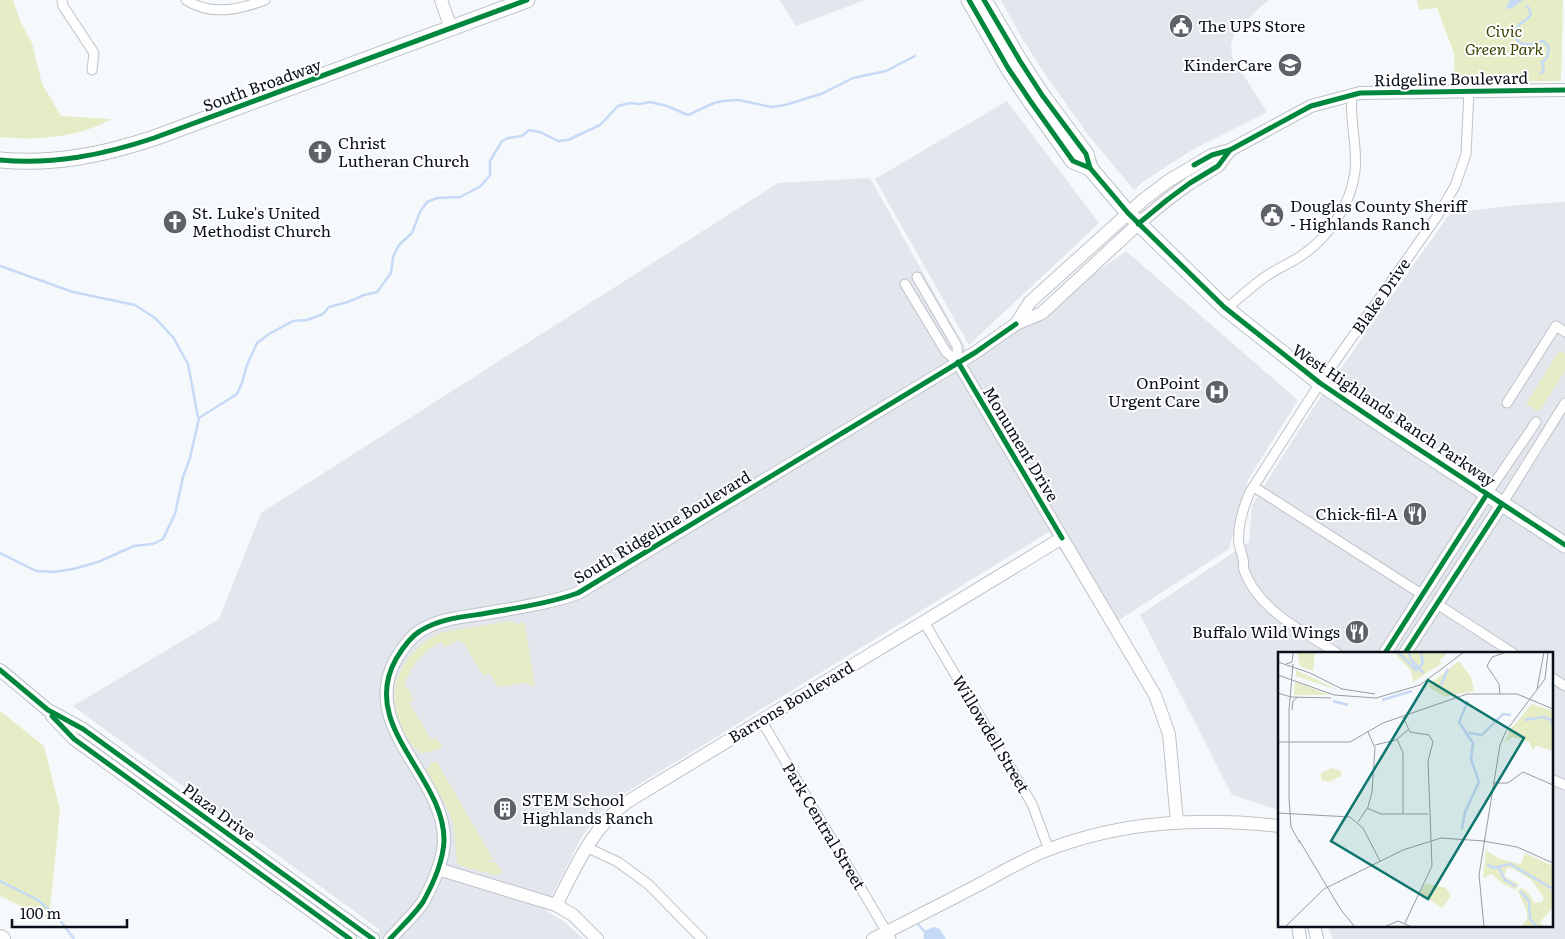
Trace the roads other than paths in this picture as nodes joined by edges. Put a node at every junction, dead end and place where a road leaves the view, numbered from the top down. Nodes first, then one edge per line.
1 (62, 0) edge
2 (186, 0) edge
3 (265, 0) edge
4 (441, 0) edge
5 (527, 0) edge
6 (969, 0) edge
7 (984, 0) edge
8 (451, 28) junction
9 (92, 70) dead end
10 (1565, 90) edge
11 (1469, 91) junction
12 (1352, 95) junction
13 (0, 160) edge
14 (1090, 168) junction
15 (1133, 218) junction
16 (917, 277) dead end
17 (905, 284) dead end
18 (1226, 309) junction
19 (1565, 332) edge
20 (958, 362) junction
21 (1320, 383) junction
22 (1507, 403) dead end
23 (1565, 403) edge
24 (1536, 422) dead end
25 (1254, 487) junction
26 (1488, 494) junction
27 (1502, 504) junction
28 (1062, 538) junction
29 (1565, 545) edge
30 (1423, 595) junction
31 (1437, 604) junction
32 (924, 622) junction
33 (1336, 652) edge
34 (1386, 652) edge
35 (1406, 652) edge
36 (1511, 652) edge
37 (0, 670) edge
38 (1552, 678) edge
39 (1565, 686) edge
40 (48, 710) junction
41 (761, 720) junction
42 (1552, 779) edge
43 (1565, 785) edge
44 (144, 790) junction
45 (202, 814) junction
46 (1177, 822) junction
47 (1278, 826) edge
48 (586, 847) junction
49 (1049, 850) junction
50 (438, 869) junction
51 (556, 905) junction
52 (1298, 926) edge
53 (1314, 926) edge
54 (888, 936) edge
55 (350, 939) edge
56 (373, 939) edge
57 (390, 939) edge
58 (597, 939) edge
59 (702, 939) edge
60 (873, 939) edge
61 (1300, 939) edge
62 (1317, 939) edge

1 - 9 street
2 - 3 street
4 - 8 street
5 - 8 main road, South Broadway
6 - 14 main road, West Highlands Ranch Parkway
7 - 14 main road, West Highlands Ranch Parkway
8 - 13 main road, South Broadway
10 - 11 street, Ridgeline Boulevard
11 - 12 street, Ridgeline Boulevard
11 - 21 street, Blake Drive
12 - 15 street, Ridgeline Boulevard
12 - 18 street
14 - 15 main road, West Highlands Ranch Parkway
15 - 18 main road, West Highlands Ranch Parkway
15 - 20 street, South Ridgeline Boulevard
16 - 20 street, Monument Drive
17 - 20 street, Monument Drive
18 - 21 main road, West Highlands Ranch Parkway
19 - 22 street
20 - 28 street, Monument Drive
20 - 50 street, South Ridgeline Boulevard
21 - 25 street, Blake Drive
21 - 26 main road, West Highlands Ranch Parkway
23 - 27 street
24 - 26 street
25 - 30 street
25 - 33 street, Blake Drive
26 - 27 main road, West Highlands Ranch Parkway
26 - 30 street
27 - 29 main road, West Highlands Ranch Parkway
27 - 31 street
28 - 32 street, Barrons Boulevard
28 - 46 street, Monument Drive
30 - 34 street
31 - 35 street
31 - 36 street
32 - 41 street, Barrons Boulevard
32 - 49 street, Willowdell Street
37 - 40 street, Plaza Drive
38 - 39 street
40 - 44 street, Plaza Drive
40 - 45 street, Plaza Drive
41 - 48 street, Barrons Boulevard
41 - 54 street, Park Central Street
42 - 43 street
44 - 45 street
44 - 55 street, Plaza Drive
45 - 56 street, Plaza Drive
46 - 47 street
46 - 49 street
48 - 51 street, Barrons Boulevard
48 - 59 street
49 - 54 street
50 - 51 street
50 - 57 street, South Ridgeline Boulevard
51 - 58 street
52 - 61 street
53 - 62 street
54 - 60 street

